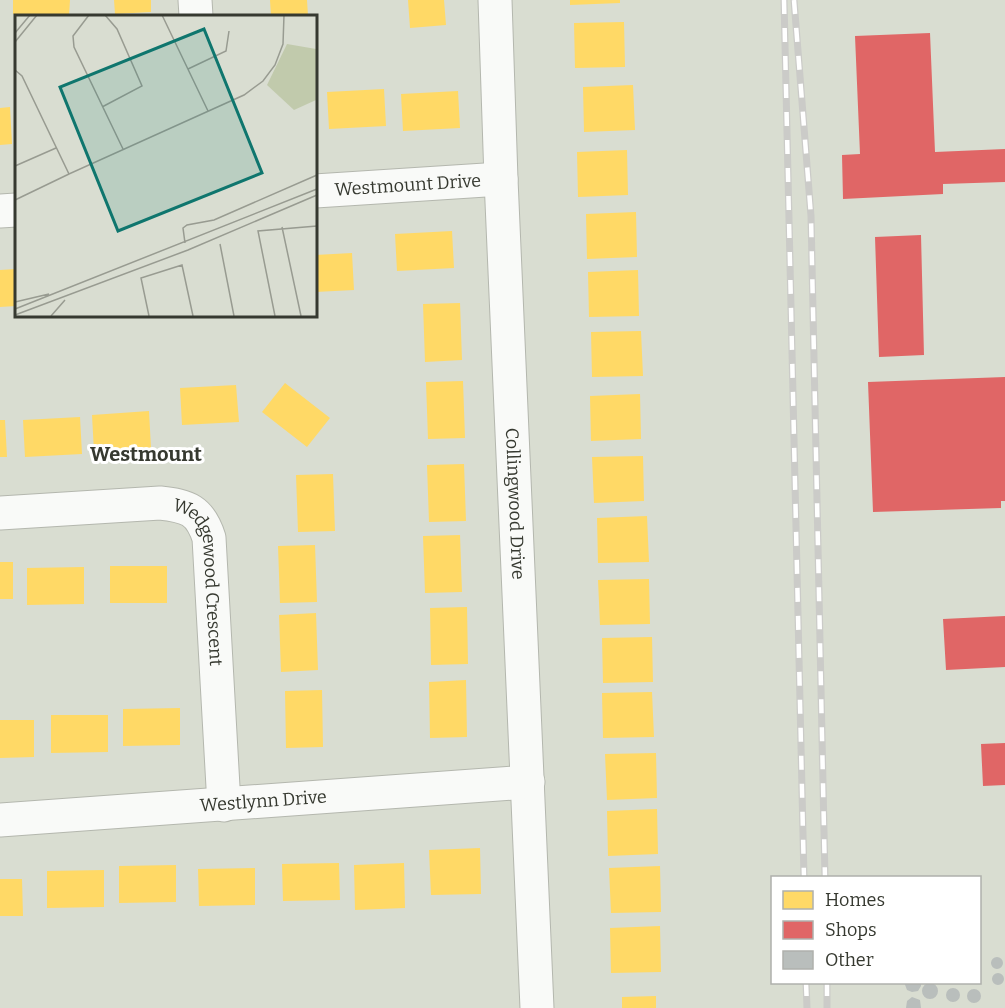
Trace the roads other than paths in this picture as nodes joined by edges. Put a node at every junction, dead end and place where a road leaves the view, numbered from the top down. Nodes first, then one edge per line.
1 (195, 0) edge
2 (495, 0) edge
3 (196, 15) edge
4 (501, 179) junction
5 (316, 191) edge
6 (15, 210) edge
7 (0, 212) edge
8 (0, 513) edge
9 (528, 782) junction
10 (224, 805) junction
11 (0, 820) edge
12 (537, 1008) edge

1 - 3 street
2 - 4 street, Collingwood Drive
4 - 5 street, Westmount Drive
4 - 9 street, Collingwood Drive
6 - 7 street
8 - 10 street, Wedgewood Crescent
9 - 10 street, Westlynn Drive
9 - 12 street, Collingwood Drive
10 - 11 street, Westlynn Drive

